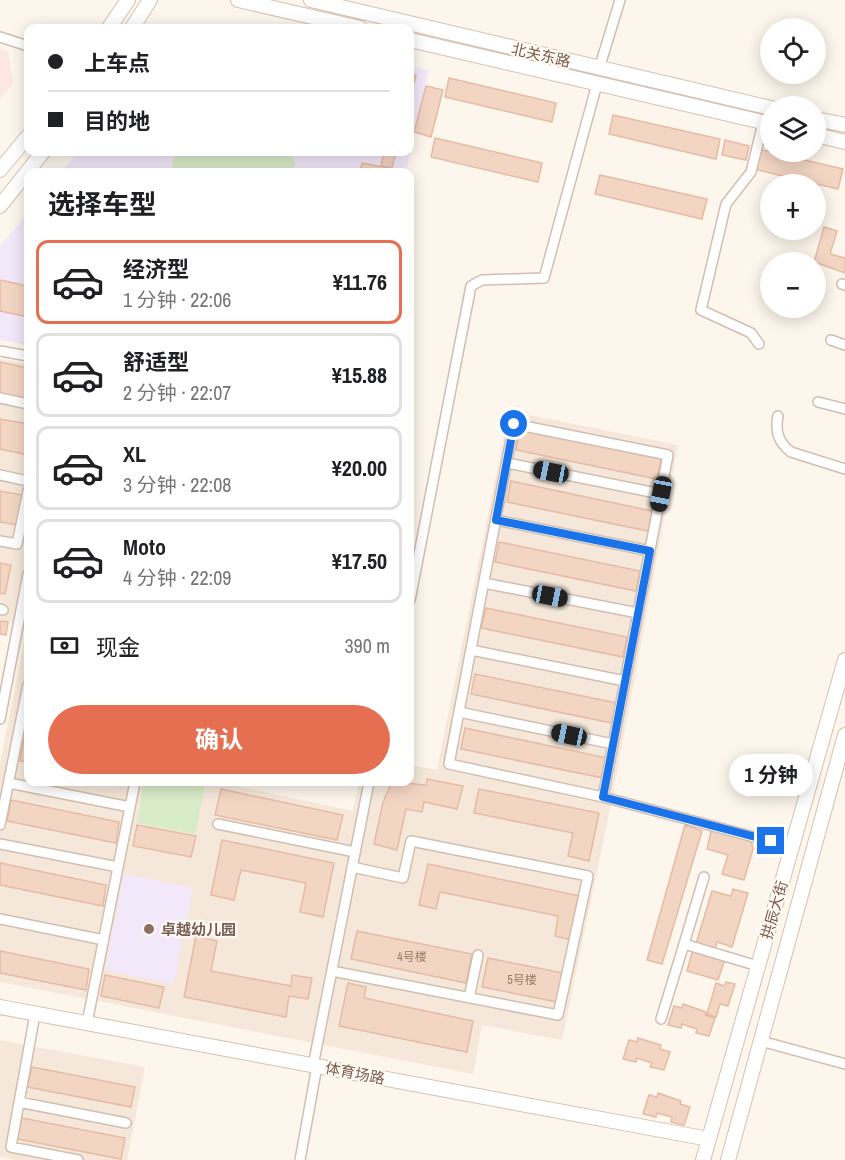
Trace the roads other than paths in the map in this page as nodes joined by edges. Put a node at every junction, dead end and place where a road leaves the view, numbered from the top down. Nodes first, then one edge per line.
1 (128, 0) edge
2 (150, 0) edge
3 (238, 0) edge
4 (311, 0) edge
5 (620, 0) edge
6 (112, 24) edge
7 (135, 24) edge
8 (343, 24) edge
9 (411, 24) edge
10 (414, 25) edge
11 (0, 38) edge
12 (414, 41) edge
13 (24, 45) edge
14 (599, 69) junction
15 (597, 84) junction
16 (760, 106) edge
17 (760, 121) edge
18 (826, 121) edge
19 (845, 125) edge
20 (826, 137) edge
21 (24, 141) edge
22 (845, 142) edge
23 (760, 144) edge
24 (41, 156) edge
25 (31, 168) edge
26 (0, 170) edge
27 (24, 177) edge
28 (0, 206) edge
29 (831, 340) dead end
30 (759, 344) dead end
31 (845, 345) edge
32 (0, 351) edge
33 (24, 355) edge
34 (0, 398) edge
35 (818, 402) dead end
36 (24, 403) edge
37 (845, 409) edge
38 (778, 416) dead end
39 (507, 463) junction
40 (845, 469) edge
41 (0, 476) edge
42 (24, 480) edge
43 (661, 494) junction
44 (24, 510) edge
45 (496, 520) junction
46 (0, 541) edge
47 (650, 551) junction
48 (414, 579) edge
49 (484, 583) junction
50 (24, 613) edge
51 (638, 613) junction
52 (471, 650) junction
53 (845, 660) edge
54 (625, 681) junction
55 (459, 712) junction
56 (0, 719) edge
57 (24, 722) edge
58 (845, 735) edge
59 (613, 744) junction
60 (9, 783) junction
61 (24, 786) edge
62 (24, 786) edge
63 (134, 786) edge
64 (368, 786) edge
65 (603, 797) junction
66 (130, 807) junction
67 (218, 824) dead end
68 (0, 825) edge
69 (0, 844) edge
70 (792, 847) junction
71 (356, 852) junction
72 (118, 867) junction
73 (352, 867) junction
74 (704, 877) dead end
75 (0, 919) edge
76 (104, 940) junction
77 (684, 944) junction
78 (478, 955) dead end
79 (758, 966) junction
80 (332, 971) junction
81 (469, 998) junction
82 (0, 1007) edge
83 (35, 1014) junction
84 (661, 1019) dead end
85 (87, 1023) junction
86 (761, 1041) junction
87 (845, 1064) edge
88 (315, 1066) junction
89 (19, 1102) junction
90 (126, 1123) dead end
91 (709, 1139) junction
92 (78, 1160) edge
93 (300, 1160) edge
94 (703, 1160) edge
95 (728, 1160) edge

1 - 6 street
2 - 7 street
3 - 8 street
4 - 9 street, 北关东路
5 - 14 street
10 - 14 street, 北关东路
11 - 13 street
12 - 15 street, 北关东路
14 - 16 street, 北关东路
15 - 17 street, 北关东路
15 - 48 street
18 - 19 street
20 - 22 street
21 - 26 street
23 - 30 street
24 - 25 street
27 - 28 street
29 - 31 street
32 - 33 street
34 - 36 street
35 - 37 street
38 - 40 street
39 - 43 street
39 - 43 street
39 - 45 street
41 - 42 street
43 - 47 street
44 - 46 street
45 - 47 street
45 - 49 street
47 - 51 street
49 - 51 street
49 - 52 street
50 - 56 street
51 - 54 street
52 - 54 street
52 - 55 street
53 - 70 street, 拱辰大街
54 - 59 street
55 - 59 street
55 - 65 street
57 - 60 street
58 - 86 street, 拱辰大街
59 - 65 street
60 - 62 street
60 - 68 street
61 - 66 street
63 - 66 street
64 - 71 street
65 - 70 street
66 - 72 street
67 - 71 street
69 - 72 street
70 - 79 street, 拱辰大街
71 - 73 street
72 - 76 street
73 - 80 street
73 - 81 street
74 - 77 street
75 - 76 street
76 - 85 street
77 - 79 street
77 - 84 street
78 - 81 street
79 - 91 street, 拱辰大街
80 - 81 street
80 - 88 street
82 - 83 street, 体育场路
83 - 85 street, 体育场路
83 - 89 street
85 - 88 street, 体育场路
86 - 87 street
86 - 95 street, 拱辰大街
88 - 91 street, 体育场路
88 - 93 street
89 - 90 street
89 - 92 street
91 - 94 street, 拱辰大街

